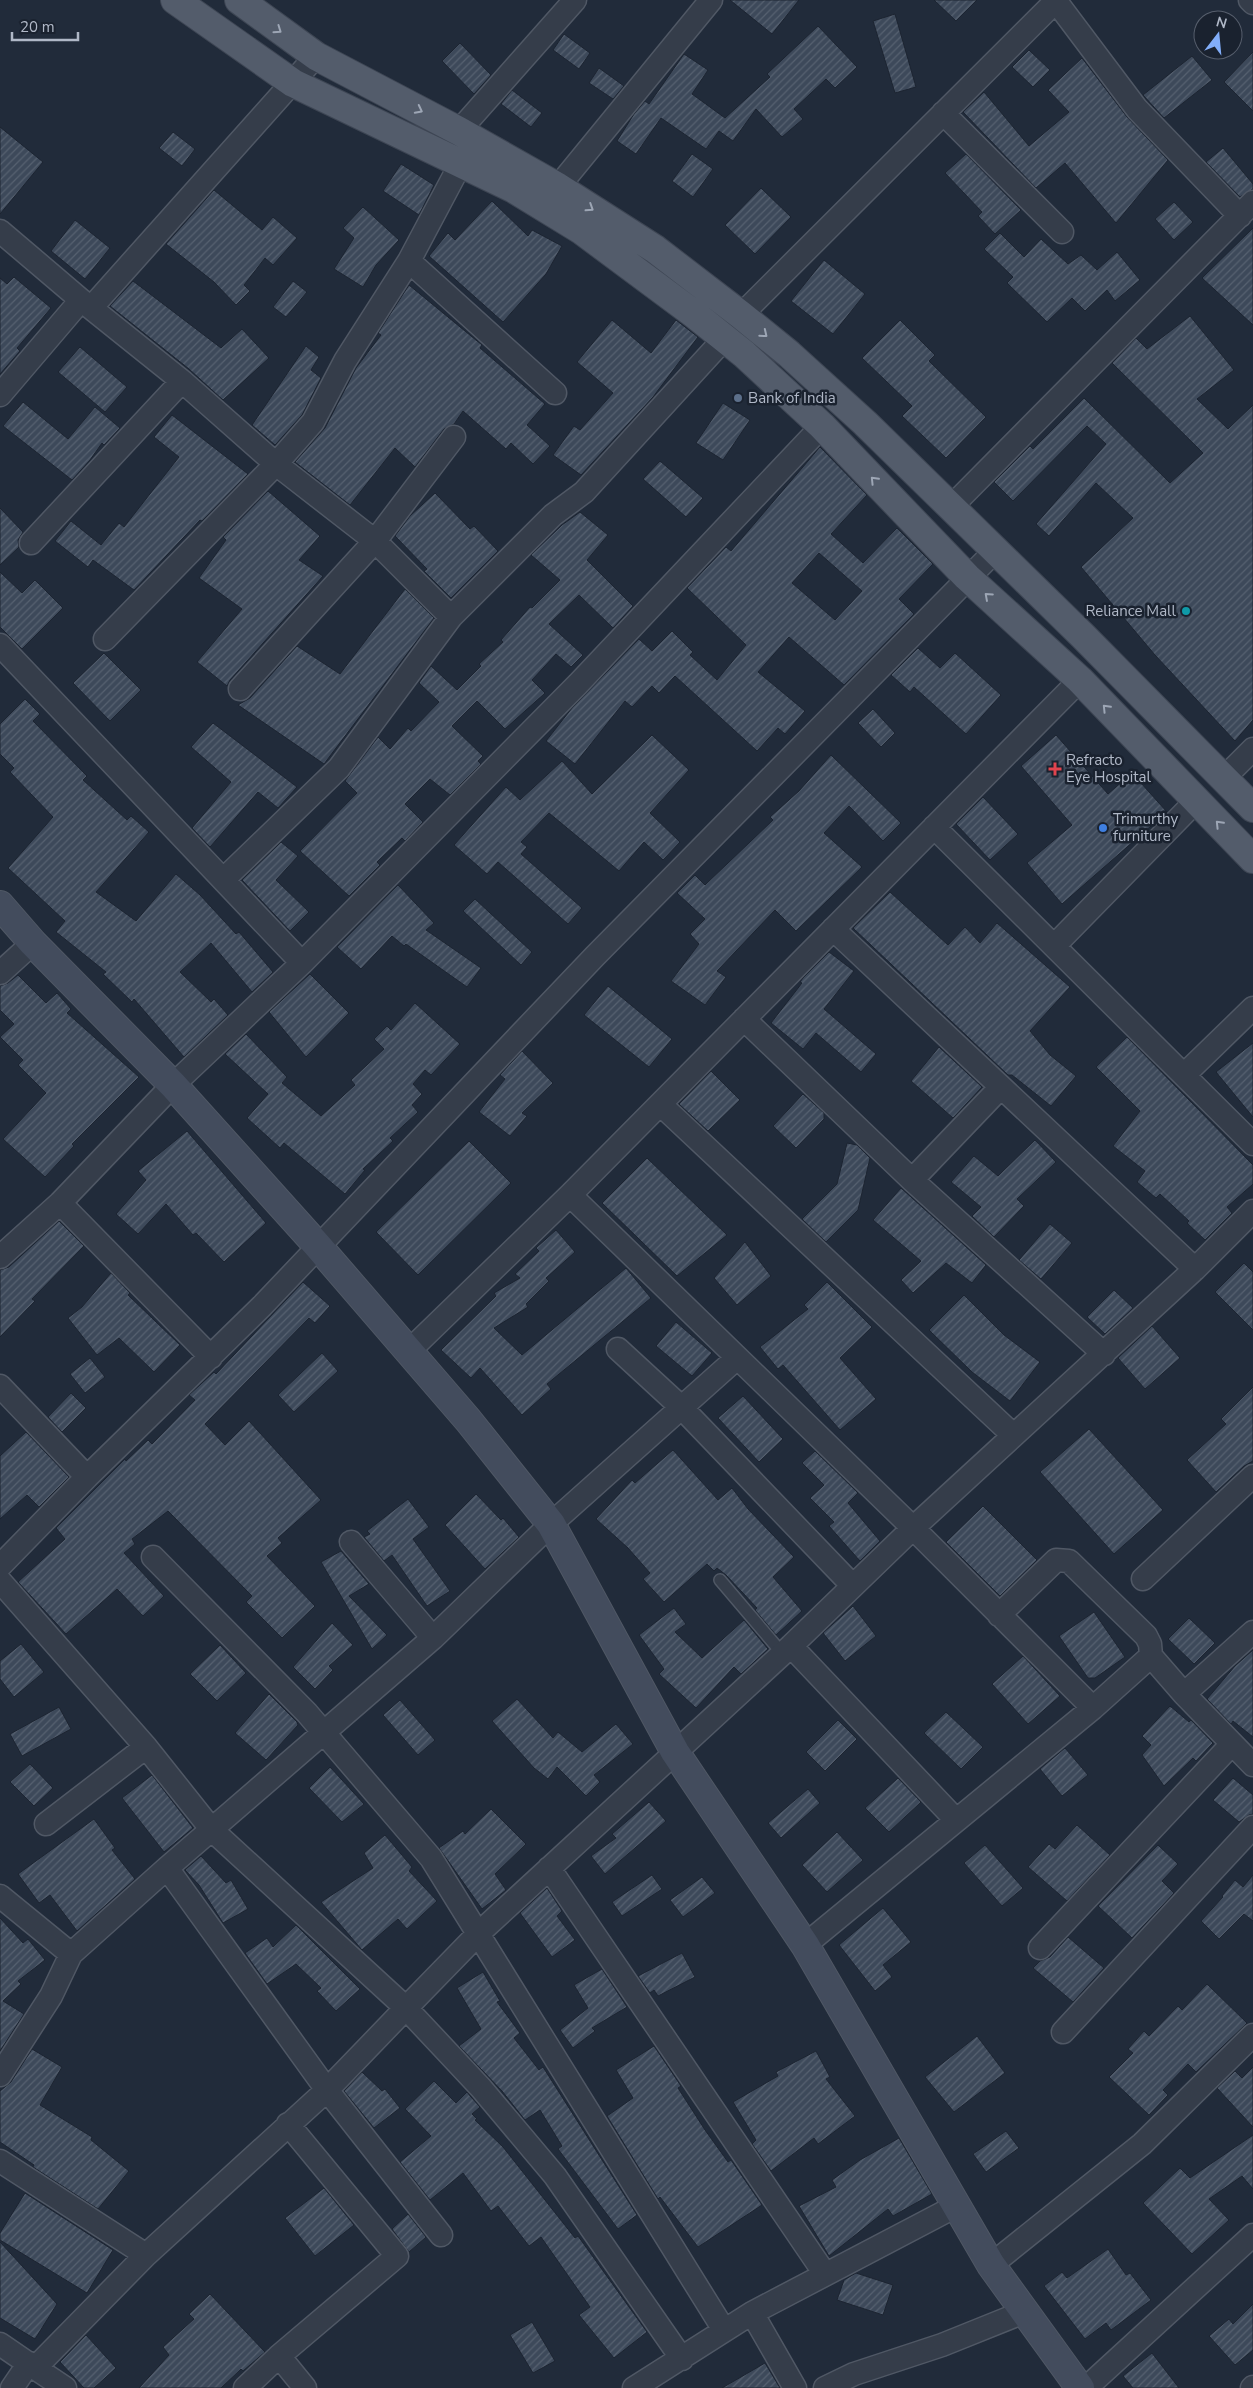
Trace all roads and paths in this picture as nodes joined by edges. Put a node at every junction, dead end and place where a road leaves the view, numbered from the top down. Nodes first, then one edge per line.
1 (175, 0) edge
2 (575, 0) edge
3 (711, 0) edge
4 (1056, 0) edge
5 (1250, 0) edge
6 (246, 2) edge
7 (1253, 3) edge
8 (316, 56) junction
9 (292, 83) junction
10 (943, 113) junction
11 (459, 131) junction
12 (461, 163) junction
13 (558, 187) junction
14 (1246, 209) edge
15 (0, 231) edge
16 (1062, 232) dead end
17 (409, 260) junction
18 (86, 304) junction
19 (741, 315) junction
20 (724, 339) junction
21 (182, 380) junction
22 (555, 392) dead end
23 (0, 395) edge
24 (822, 426) junction
25 (454, 437) dead end
26 (276, 464) junction
27 (951, 507) junction
28 (375, 541) junction
29 (30, 543) dead end
30 (995, 551) junction
31 (967, 578) junction
32 (451, 616) junction
33 (105, 639) dead end
34 (0, 646) edge
35 (1080, 680) junction
36 (240, 689) dead end
37 (1253, 749) edge
38 (1223, 779) junction
39 (1196, 801) junction
40 (1253, 808) edge
41 (934, 827) junction
42 (1253, 859) edge
43 (224, 878) junction
44 (0, 905) edge
45 (833, 929) junction
46 (33, 943) junction
47 (1054, 946) junction
48 (302, 963) junction
49 (0, 973) edge
50 (1253, 1008) edge
51 (744, 1019) junction
52 (1184, 1075) junction
53 (173, 1085) junction
54 (1000, 1088) junction
55 (660, 1104) junction
56 (1253, 1144) edge
57 (912, 1180) junction
58 (570, 1195) junction
59 (60, 1203) junction
60 (1253, 1211) edge
61 (318, 1245) junction
62 (0, 1257) edge
63 (1195, 1270) junction
64 (618, 1349) dead end
65 (408, 1352) junction
66 (1104, 1354) junction
67 (212, 1357) junction
68 (737, 1358) junction
69 (0, 1386) edge
70 (681, 1407) junction
71 (1014, 1435) junction
72 (1253, 1476) edge
73 (87, 1478) junction
74 (551, 1524) junction
75 (914, 1528) junction
76 (351, 1542) dead end
77 (153, 1557) dead end
78 (0, 1566) edge
79 (1143, 1579) dead end
80 (720, 1580) dead end
81 (0, 1582) edge
82 (852, 1586) junction
83 (999, 1615) junction
84 (1253, 1632) edge
85 (433, 1638) junction
86 (787, 1649) junction
87 (1151, 1656) junction
88 (1184, 1694) junction
89 (1092, 1708) junction
90 (324, 1734) junction
91 (1231, 1745) junction
92 (146, 1747) junction
93 (675, 1752) junction
94 (1253, 1765) edge
95 (956, 1820) junction
96 (46, 1824) dead end
97 (1253, 1828) edge
98 (212, 1830) junction
99 (167, 1868) junction
100 (549, 1868) junction
101 (0, 1896) edge
102 (479, 1933) junction
103 (805, 1945) junction
104 (1040, 1948) dead end
105 (71, 1954) junction
106 (406, 2008) junction
107 (1063, 2032) dead end
108 (1253, 2035) edge
109 (0, 2075) edge
110 (327, 2090) junction
111 (288, 2124) junction
112 (0, 2161) edge
113 (958, 2205) junction
114 (441, 2235) dead end
115 (1253, 2235) edge
116 (146, 2255) junction
117 (992, 2265) junction
118 (824, 2274) junction
119 (1024, 2312) junction
120 (752, 2313) junction
121 (724, 2330) junction
122 (0, 2344) edge
123 (279, 2356) junction
124 (682, 2359) junction
125 (32, 2365) junction
126 (12, 2388) edge
127 (64, 2388) edge
128 (245, 2388) edge
129 (305, 2388) edge
130 (634, 2388) edge
131 (795, 2388) edge
132 (825, 2388) edge
133 (1080, 2388) edge
134 (1086, 2388) edge

1 - 9 main road
2 - 11 street
3 - 13 street
4 - 10 street
4 - 14 street
5 - 7 street
6 -> 8 main road
8 - 9 street
8 -> 11 main road
9 - 12 main road
9 - 18 street
10 - 16 street
10 - 19 street
11 - 13 main road
12 - 17 street
12 - 20 main road
13 -> 19 main road
14 - 27 street
15 - 18 street
17 - 22 street
17 - 26 street
18 - 21 street
18 - 23 street
19 -> 27 main road
20 - 24 main road
20 - 32 street
21 - 26 street
21 - 29 street
31 -> 24 main road
24 - 48 street
25 - 28 street
26 - 28 street
26 - 33 street
27 - 30 main road
28 - 32 street
28 - 36 street
30 - 31 street
30 - 38 main road
35 -> 31 main road
31 - 61 street
32 - 43 street
34 - 43 street
39 -> 35 main road
35 - 41 street
37 - 38 street
38 - 40 main road
42 -> 39 main road
39 - 47 street
41 - 45 street
41 - 47 street
43 - 48 street
44 - 46 street
45 - 51 street
45 - 54 street
46 - 49 street
46 - 53 street
47 - 52 street
48 - 53 street
50 - 52 street
51 - 55 street
51 - 57 street
52 - 56 street
53 - 59 street
53 - 61 street
54 - 57 street
54 - 63 street
55 - 58 street
55 - 71 street
57 - 66 street
58 - 65 street
58 - 68 street
59 - 62 street
59 - 67 street
60 - 63 street
61 - 65 street
61 - 67 street
63 - 66 street
64 - 70 street
65 - 74 street
66 - 71 street
67 - 73 street
68 - 70 street
68 - 75 street
69 - 73 street
70 - 74 street
70 - 82 street
71 - 75 street
72 - 79 street
73 - 78 street
74 - 85 street
74 - 93 street
75 - 82 street
75 - 83 street
76 - 85 street
77 - 90 street
80 - 86 lane
81 - 92 street
82 - 86 street
83 - 87 street
83 - 89 street
84 - 88 street
85 - 90 street
86 - 93 street
86 - 95 street
87 - 88 street
87 - 89 street
88 - 91 street
89 - 95 street
90 - 98 street
90 - 102 street
91 - 94 street
91 - 104 street
92 - 96 street
92 - 98 street
93 - 100 street
93 - 103 street
95 - 103 street
97 - 107 street
98 - 99 street
98 - 106 street
99 - 105 street
99 - 110 street
100 - 102 street
100 - 118 street
101 - 105 street
102 - 106 street
102 - 121 street
103 - 113 street
105 - 109 street
106 - 110 street
106 - 124 street
108 - 117 street
110 - 111 street
110 - 114 street
111 - 116 street
111 - 123 street
112 - 116 street
113 - 117 street
113 - 118 street
115 - 134 street
116 - 125 street
117 - 119 street
118 - 120 street
119 - 132 street
119 - 133 street
120 - 121 street
120 - 131 street
121 - 124 street
122 - 125 street
123 - 128 street
123 - 129 street
124 - 130 street
125 - 126 street
125 - 127 street

